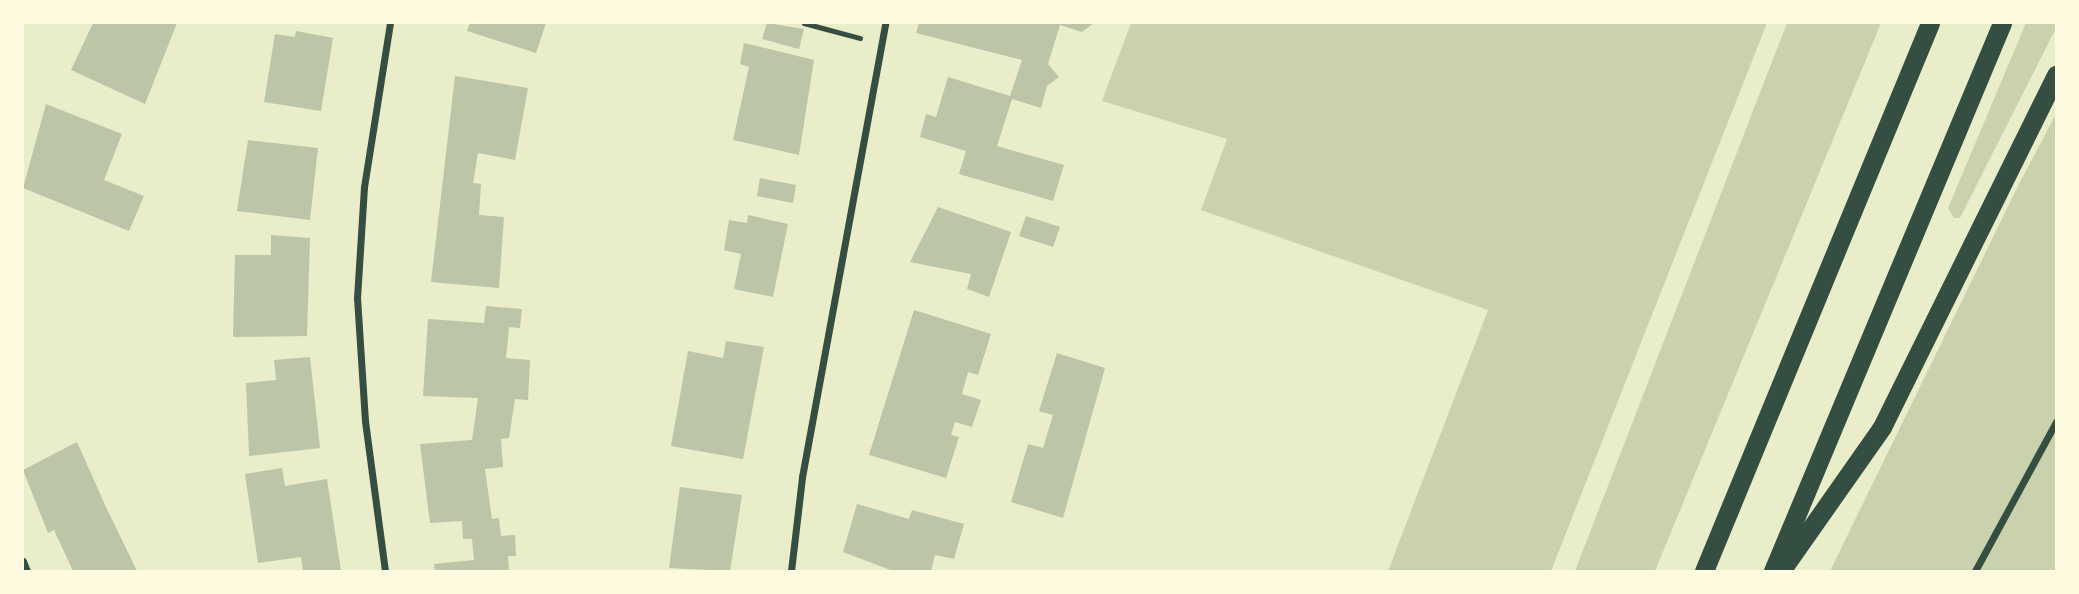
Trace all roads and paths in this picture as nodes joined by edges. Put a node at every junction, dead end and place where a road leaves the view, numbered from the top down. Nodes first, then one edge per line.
1 (390, 23) edge
2 (804, 23) edge
3 (885, 23) edge
4 (1930, 23) edge
5 (2003, 23) edge
6 (881, 44) junction
7 (2056, 75) edge
8 (2056, 422) edge
9 (23, 561) edge
10 (27, 571) edge
11 (385, 571) edge
12 (791, 571) edge
13 (1704, 571) edge
14 (1773, 571) edge
15 (1780, 571) edge
16 (1975, 571) edge

1 - 11 street
2 - 6 path
3 - 6 street
4 - 13 highway
5 - 14 highway
6 - 12 street
7 - 15 highway
8 - 16 street
9 - 10 street

